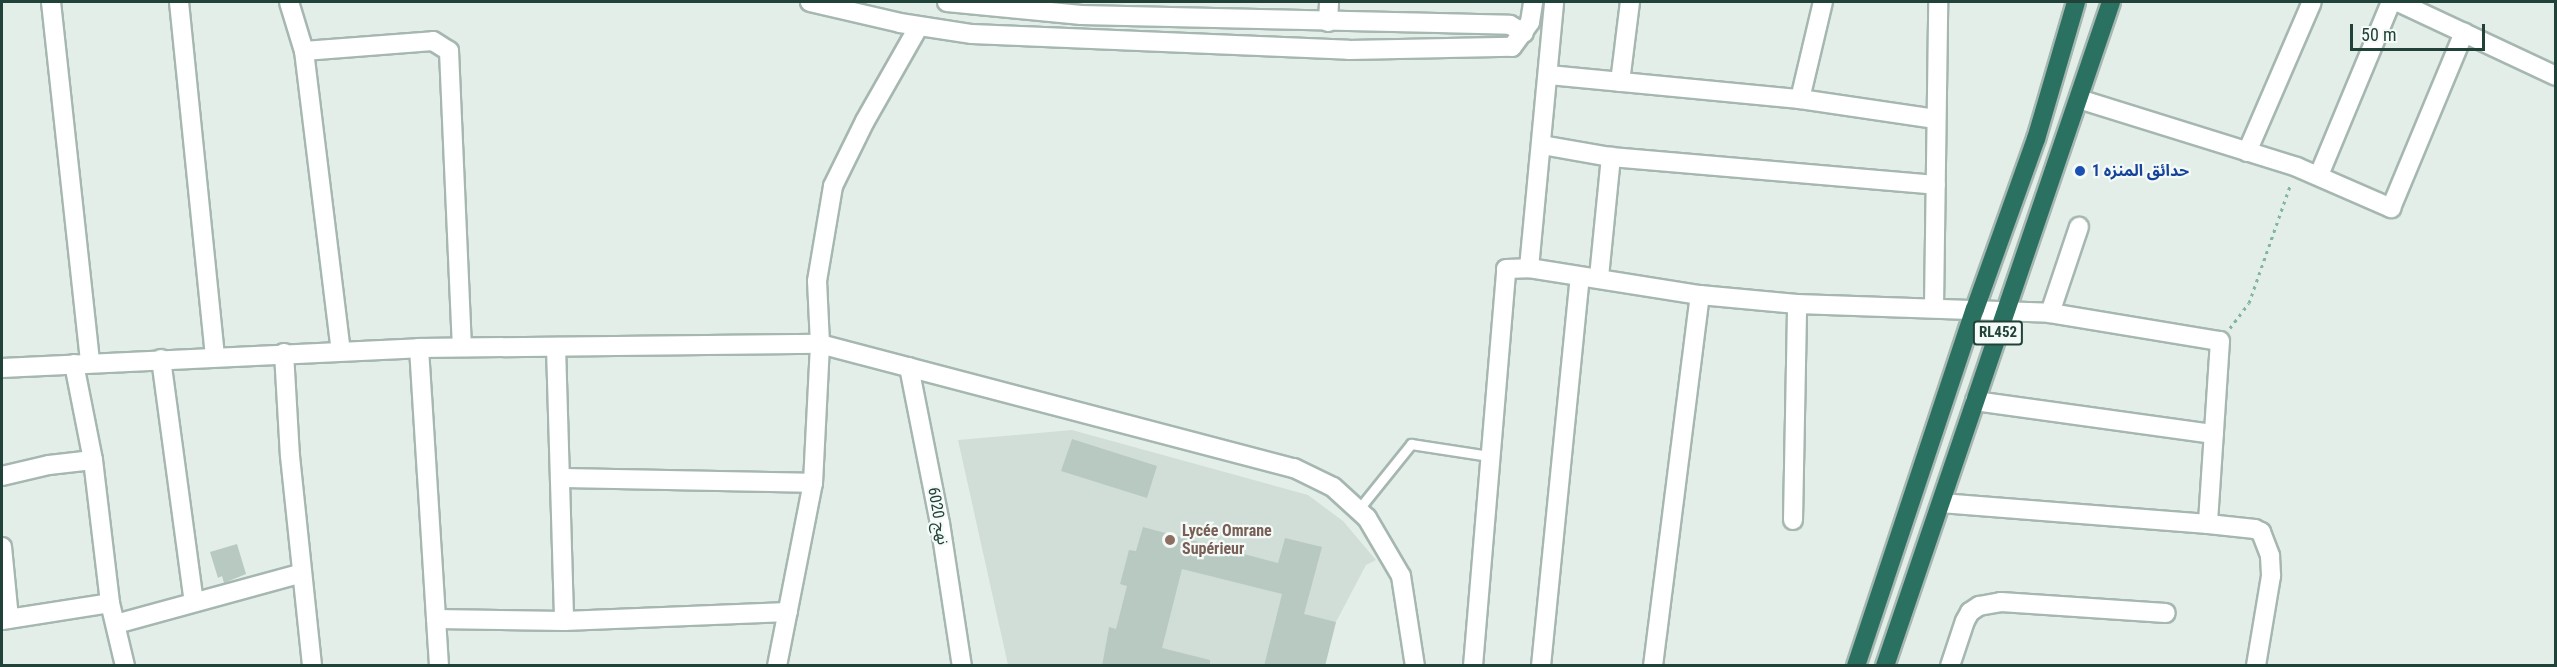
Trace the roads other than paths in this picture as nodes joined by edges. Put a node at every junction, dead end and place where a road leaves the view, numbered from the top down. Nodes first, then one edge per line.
1 (51, 2) edge
2 (179, 2) edge
3 (289, 2) edge
4 (810, 2) edge
5 (947, 2) edge
6 (1329, 2) edge
7 (1533, 2) edge
8 (1554, 2) edge
9 (1630, 2) edge
10 (1823, 2) edge
11 (1938, 2) edge
12 (2076, 2) edge
13 (2110, 2) edge
14 (2312, 2) edge
15 (2391, 2) edge
16 (2398, 2) edge
17 (1081, 8) edge
18 (1328, 22) junction
19 (919, 26) junction
20 (1524, 33) junction
21 (2464, 33) junction
22 (1080, 40) junction
23 (304, 51) junction
24 (1549, 75) junction
25 (2556, 76) edge
26 (1620, 82) junction
27 (1800, 99) junction
28 (2079, 99) junction
29 (1936, 119) junction
30 (1542, 145) junction
31 (2247, 152) junction
32 (1611, 157) junction
33 (2319, 175) junction
34 (1936, 185) junction
35 (2079, 226) dead end
36 (1529, 268) junction
37 (1580, 277) junction
38 (1599, 277) junction
39 (1700, 295) junction
40 (1797, 304) junction
41 (1934, 307) junction
42 (1975, 309) junction
43 (2005, 311) junction
44 (2050, 313) junction
45 (820, 344) junction
46 (556, 347) junction
47 (418, 348) junction
48 (462, 348) junction
49 (341, 351) junction
50 (284, 353) junction
51 (215, 357) junction
52 (161, 359) junction
53 (82, 364) junction
54 (909, 367) junction
55 (2, 368) edge
56 (1975, 401) junction
57 (2214, 434) junction
58 (1489, 456) junction
59 (93, 460) junction
60 (2, 476) edge
61 (560, 478) junction
62 (813, 483) junction
63 (1941, 502) junction
64 (1358, 510) junction
65 (1793, 520) dead end
66 (2208, 524) junction
67 (2, 547) edge
68 (302, 573) junction
69 (194, 602) junction
70 (110, 603) junction
71 (788, 612) junction
72 (2166, 613) dead end
73 (5, 619) edge
74 (436, 619) junction
75 (564, 621) junction
76 (116, 624) junction
77 (125, 666) edge
78 (312, 666) edge
79 (439, 666) edge
80 (777, 666) edge
81 (962, 666) edge
82 (1415, 666) edge
83 (1473, 666) edge
84 (1541, 666) edge
85 (1653, 666) edge
86 (1856, 666) edge
87 (1885, 666) edge
88 (1950, 666) edge
89 (2256, 666) edge

1 - 53 street
2 - 51 street
3 - 23 street
4 - 19 street
5 - 17 street
6 - 18 street
7 - 20 street
8 - 24 street
9 - 26 street
10 - 27 street
11 - 29 street
12 - 42 highway, RL452
13 - 28 highway, RL452
14 - 31 street
15 - 33 street
16 - 21 street
17 - 18 street
17 - 22 street
18 - 20 street
19 - 22 street
19 - 45 street
20 - 22 street
21 - 25 street
21 - 33 street
23 - 48 street
23 - 49 street
24 - 26 street
24 - 30 street
26 - 27 street
27 - 29 street
28 - 31 street
28 - 43 highway, RL452
29 - 34 street
30 - 32 street
30 - 36 street
31 - 33 street
32 - 34 street
32 - 38 street
34 - 41 street
35 - 44 street
36 - 37 street
36 - 58 street
37 - 38 street
37 - 84 street
38 - 39 street
39 - 40 street
39 - 85 street
40 - 41 street
40 - 65 street
41 - 42 street
42 - 43 street
42 - 86 highway, RL452
43 - 44 street
43 - 56 highway, RL452
44 - 57 street
45 - 46 street
45 - 54 street
45 - 62 street
46 - 48 street
46 - 61 street
47 - 48 street
47 - 49 street
47 - 74 street
49 - 50 street
50 - 51 street
50 - 68 street
51 - 52 street
52 - 53 street
52 - 69 street
53 - 55 street
53 - 59 street
54 - 64 street
54 - 81 street, نهج 6020
56 - 57 street
56 - 63 highway, RL452
57 - 66 street
58 - 64 lane
58 - 83 street
59 - 60 street
59 - 70 street
61 - 62 street
61 - 75 street
62 - 71 street
63 - 66 street
63 - 87 highway, RL452
64 - 82 street
66 - 89 street
67 - 73 street
68 - 69 street
68 - 78 street
69 - 76 street
70 - 73 street
70 - 76 street
71 - 75 street
71 - 80 street
72 - 88 street
74 - 75 street
74 - 79 street
76 - 77 street

